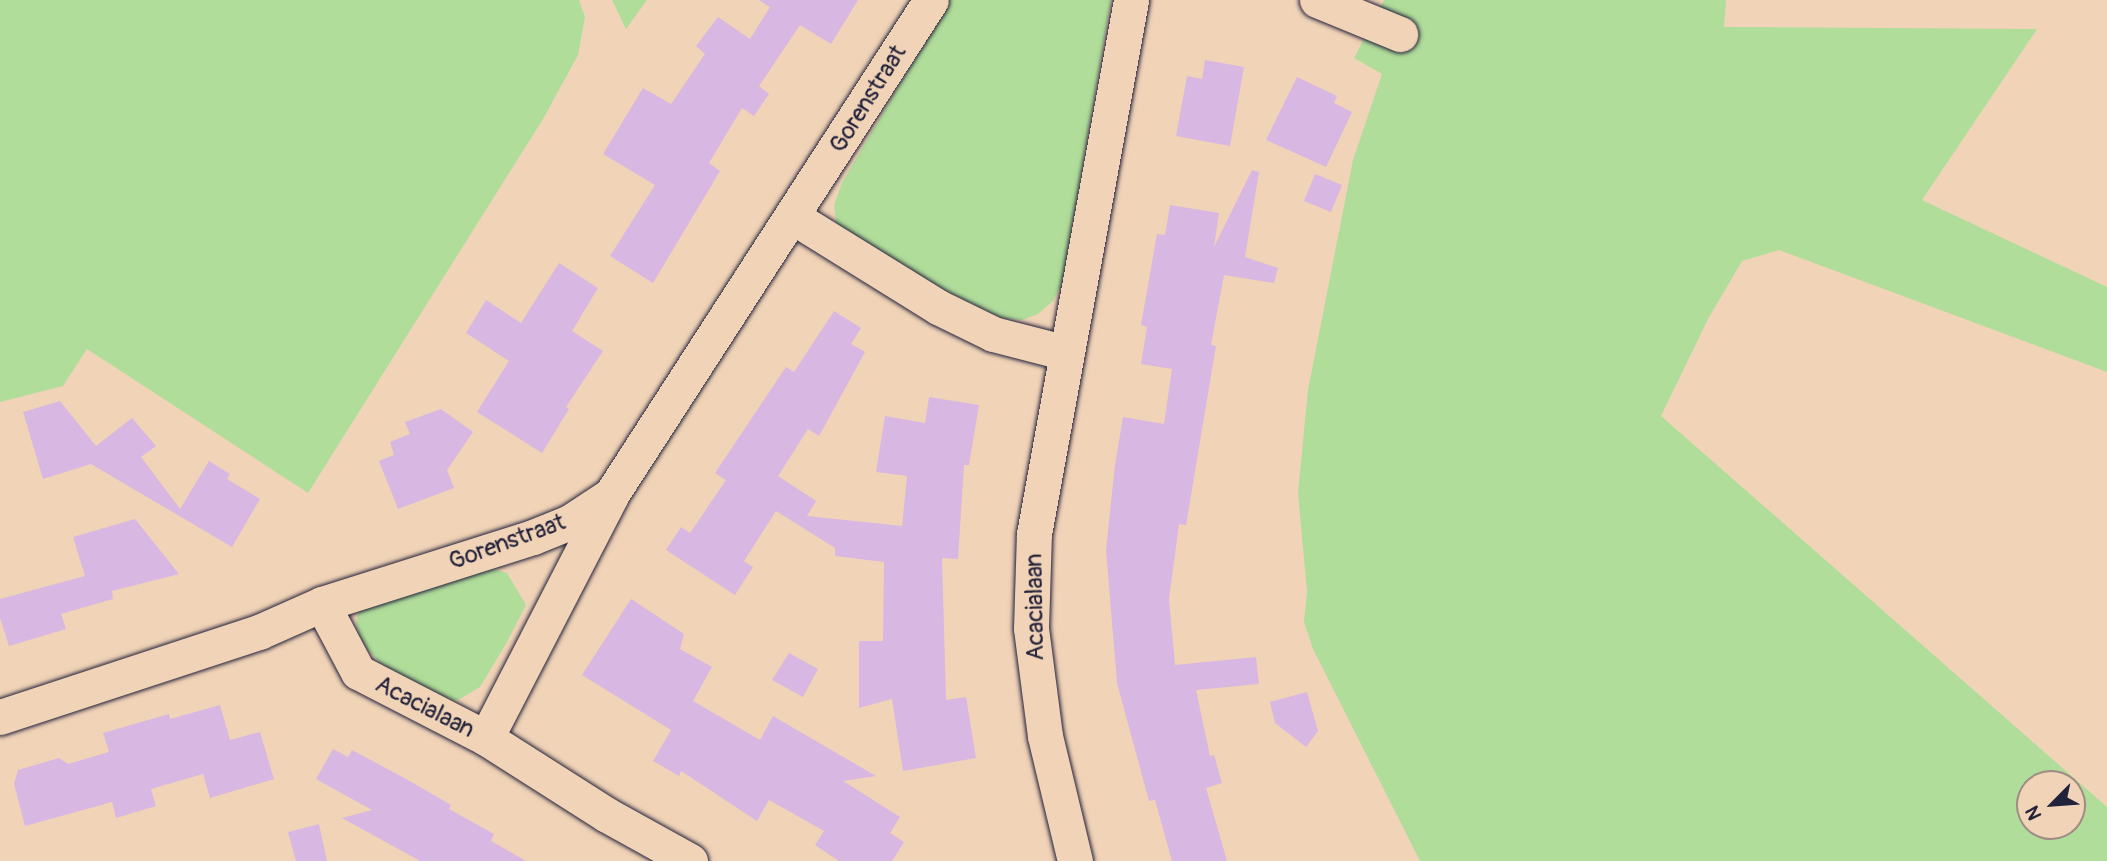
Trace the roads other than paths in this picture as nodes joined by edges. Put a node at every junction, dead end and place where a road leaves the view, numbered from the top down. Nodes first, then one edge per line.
1 (931, 0) edge
2 (1131, 0) edge
3 (1317, 0) edge
4 (1400, 34) dead end
5 (793, 217) junction
6 (1067, 352) junction
7 (611, 495) junction
8 (322, 604) junction
9 (0, 717) edge
10 (486, 738) junction
11 (690, 861) edge
12 (1075, 861) edge

1 - 5 street, Gorenstraat
2 - 6 street, Acacialaan
3 - 4 street
5 - 6 street
5 - 7 street, Gorenstraat
6 - 12 street, Acacialaan
7 - 8 street, Gorenstraat
7 - 10 street, Acacialaan
8 - 9 street, Gorenstraat
8 - 10 street, Acacialaan
10 - 11 street, Acacialaan

